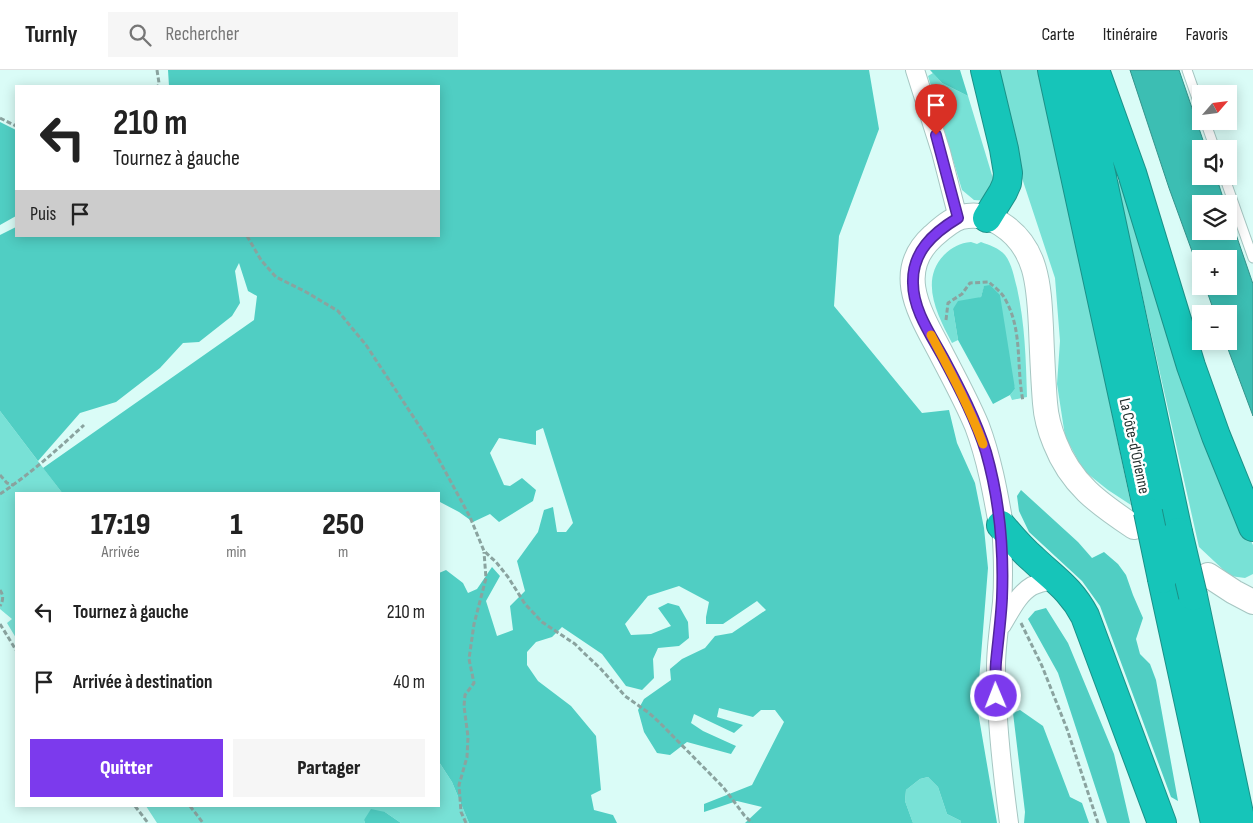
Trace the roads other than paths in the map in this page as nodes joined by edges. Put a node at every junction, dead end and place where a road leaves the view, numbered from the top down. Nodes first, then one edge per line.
1 (915, 70) edge
2 (985, 70) edge
3 (1052, 70) edge
4 (1079, 70) edge
5 (1095, 70) edge
6 (1187, 70) edge
7 (1192, 85) edge
8 (1227, 185) edge
9 (958, 218) junction
10 (987, 218) junction
11 (1253, 258) edge
12 (1141, 519) junction
13 (1001, 525) junction
14 (1253, 527) edge
15 (1056, 579) junction
16 (1200, 585) junction
17 (1253, 602) edge
18 (999, 630) junction
19 (1009, 823) edge
20 (1162, 823) edge
21 (1215, 823) edge
22 (1241, 823) edge

1 - 9 street
2 - 10 highway
3 - 12 highway, La Côte-d'Orienne
4 - 16 highway, La Côte-d'Orienne, bridge
5 - 14 highway
6 - 7 lane
8 - 11 lane
9 - 10 main road
9 - 13 main road
10 - 12 main road
12 - 21 highway, La Côte-d'Orienne, bridge
13 - 15 highway
13 - 18 street
15 - 18 street
15 - 20 highway
16 - 17 main road
16 - 22 highway, La Côte-d'Orienne
18 - 19 street

